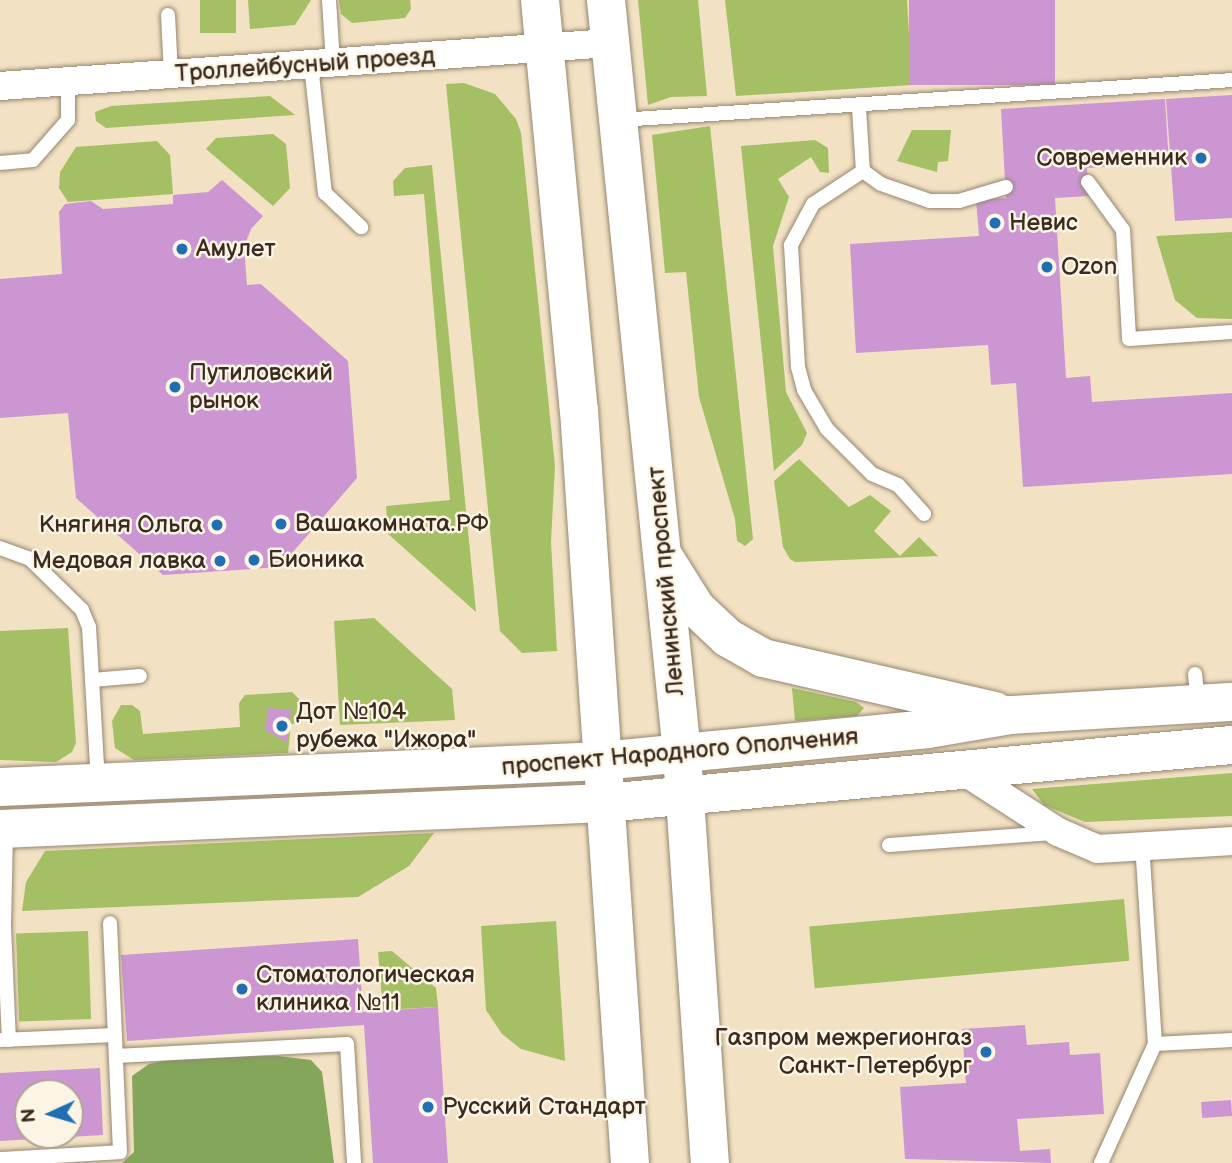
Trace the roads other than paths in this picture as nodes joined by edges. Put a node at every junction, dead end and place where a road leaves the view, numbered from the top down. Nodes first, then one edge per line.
1 (329, 0) edge
2 (540, 0) edge
3 (606, 0) edge
4 (168, 15) dead end
5 (610, 43) junction
6 (545, 48) junction
7 (322, 64) junction
8 (171, 75) junction
9 (1232, 80) edge
10 (68, 82) junction
11 (0, 86) edge
12 (859, 108) junction
13 (619, 120) junction
14 (0, 163) edge
15 (863, 171) junction
16 (1088, 182) dead end
17 (1006, 187) dead end
18 (361, 227) dead end
19 (1232, 332) edge
20 (924, 514) dead end
21 (0, 548) edge
22 (664, 557) junction
23 (140, 677) dead end
24 (92, 680) junction
25 (1208, 693) edge
26 (1011, 715) junction
27 (1232, 745) edge
28 (682, 754) junction
29 (602, 761) junction
30 (965, 772) junction
31 (99, 786) junction
32 (0, 787) edge
33 (686, 796) junction
34 (605, 803) junction
35 (3, 830) edge
36 (1058, 832) junction
37 (1232, 841) edge
38 (889, 845) dead end
39 (1142, 845) junction
40 (2, 890) edge
41 (110, 923) dead end
42 (115, 1035) junction
43 (5, 1040) edge
44 (1232, 1040) edge
45 (1155, 1044) junction
46 (116, 1056) junction
47 (0, 1159) edge
48 (354, 1163) edge
49 (630, 1163) edge
50 (710, 1163) edge
51 (1101, 1163) edge

1 - 7 lane
2 - 6 main road
3 - 5 main road, Ленинский проспект
4 - 8 lane
5 - 6 street, Троллейбусный проезд
5 - 13 main road, Ленинский проспект
6 - 7 street, Троллейбусный проезд
6 - 29 main road
7 - 8 street, Троллейбусный проезд
7 - 18 lane
8 - 10 street, Троллейбусный проезд
9 - 12 lane
10 - 11 street, Троллейбусный проезд
10 - 14 lane
12 - 13 lane
12 - 15 lane
13 - 22 main road, Ленинский проспект
15 - 17 lane
15 - 20 lane
16 - 19 lane
21 - 24 lane
22 - 26 main road
22 - 28 main road, Ленинский проспект
23 - 24 lane
24 - 31 lane
25 - 26 main road, проспект Народного Ополчения
26 - 28 main road, проспект Народного Ополчения
27 - 30 main road, проспект Народного Ополчения
28 - 29 main road, проспект Народного Ополчения
28 - 33 main road, Ленинский проспект
29 - 31 main road, проспект Народного Ополчения
29 - 34 main road
30 - 33 main road, проспект Народного Ополчения
30 - 36 street
31 - 32 main road, проспект Народного Ополчения
33 - 34 main road, проспект Народного Ополчения
33 - 50 main road, Ленинский проспект
34 - 35 main road, проспект Народного Ополчения
34 - 49 main road
35 - 40 lane
36 - 38 lane
36 - 39 street
37 - 39 street
39 - 45 lane
40 - 43 lane
41 - 42 lane
42 - 43 lane
42 - 46 lane
44 - 45 lane
45 - 51 lane
46 - 47 lane
46 - 48 lane

